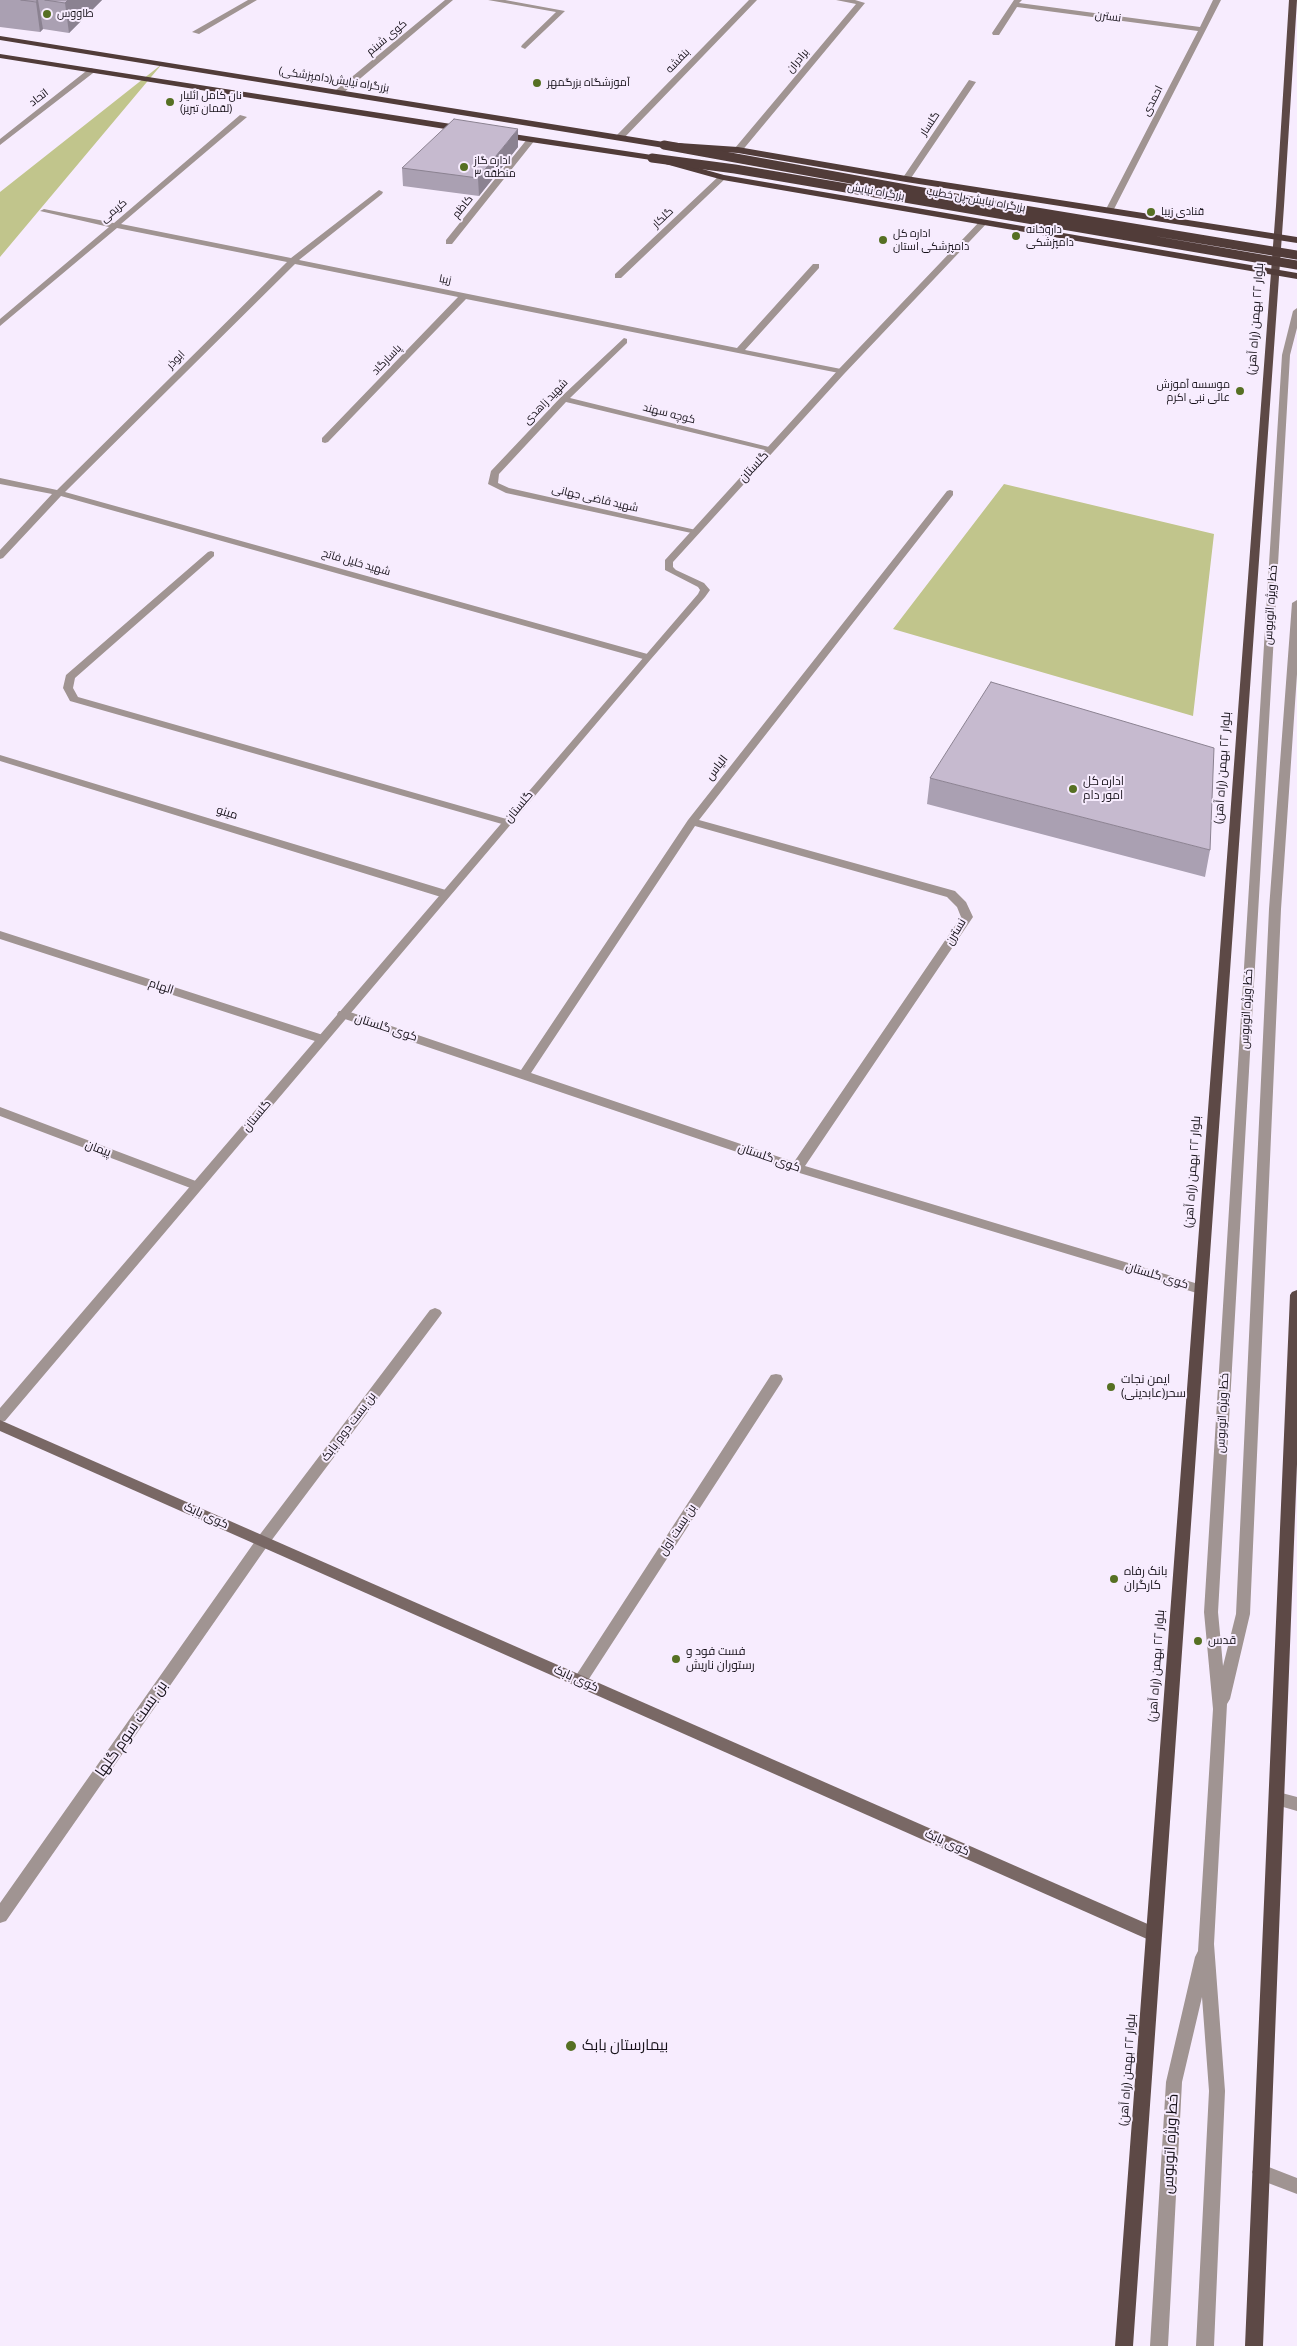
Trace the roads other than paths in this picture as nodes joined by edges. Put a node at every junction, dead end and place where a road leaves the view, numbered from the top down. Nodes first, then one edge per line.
1 (253, 0) edge
2 (449, 0) edge
3 (492, 0) edge
4 (545, 0) edge
5 (753, 0) edge
6 (840, 0) edge
7 (1217, 0) edge
8 (1293, 0) edge
9 (1016, 2) edge
10 (535, 7) junction
11 (1202, 29) junction
12 (196, 32) dead end
13 (996, 33) dead end
14 (0, 38) edge
15 (525, 47) dead end
16 (0, 56) edge
17 (93, 70) junction
18 (972, 82) dead end
19 (339, 92) junction
20 (243, 117) dead end
21 (476, 131) edge
22 (494, 134) edge
23 (619, 138) junction
24 (531, 140) junction
25 (0, 143) edge
26 (664, 145) junction
27 (738, 150) junction
28 (652, 158) junction
29 (724, 177) junction
30 (906, 179) junction
31 (379, 192) dead end
32 (44, 211) dead end
33 (1109, 211) junction
34 (984, 222) junction
35 (114, 225) junction
36 (1276, 237) junction
37 (1297, 240) edge
38 (1094, 241) junction
39 (449, 242) dead end
40 (1297, 255) edge
41 (293, 261) junction
42 (1297, 265) edge
43 (816, 266) dead end
44 (1275, 272) junction
45 (618, 276) dead end
46 (1297, 276) edge
47 (464, 296) junction
48 (1297, 311) edge
49 (0, 323) edge
50 (624, 341) dead end
51 (739, 351) junction
52 (841, 372) junction
53 (564, 399) junction
54 (325, 440) dead end
55 (770, 450) junction
56 (0, 481) edge
57 (493, 484) joint
58 (59, 493) junction
59 (950, 493) dead end
60 (693, 532) junction
61 (211, 554) dead end
62 (0, 556) edge
63 (1297, 603) edge
64 (647, 657) junction
65 (0, 758) edge
66 (506, 822) junction
67 (692, 822) junction
68 (445, 894) junction
69 (0, 935) edge
70 (343, 1014) junction
71 (322, 1039) junction
72 (524, 1074) junction
73 (0, 1111) edge
74 (797, 1168) junction
75 (197, 1186) junction
76 (1200, 1289) junction
77 (1297, 1296) edge
78 (435, 1313) dead end
79 (776, 1379) dead end
80 (0, 1417) edge
81 (0, 1425) edge
82 (264, 1542) junction
83 (580, 1681) junction
84 (1220, 1709) junction
85 (1278, 1799) junction
86 (1297, 1804) edge
87 (0, 1916) edge
88 (1152, 1934) junction
89 (1206, 1944) junction
90 (1261, 2172) junction
91 (1297, 2186) edge
92 (1124, 2346) edge
93 (1159, 2346) edge
94 (1205, 2346) edge
95 (1254, 2346) edge

1 - 12 street
2 - 19 street, کوی شبنم
3 - 10 street
4 - 10 street
5 - 23 street, بنفشه
6 - 27 street, برادران
7 - 11 street, احمدی
8 - 36 main road, بلوار ۲۲ بهمن (راه آهن)
9 - 11 street, نسترن
9 - 13 street
10 - 15 street
11 - 33 street, احمدی
14 - 19 highway, بزرگراه نیایش(دامپزشکی)
16 - 17 highway
17 - 21 highway
17 - 25 street, اتحاد
18 - 30 street, گلسار
19 - 23 highway, بزرگراه نیایش(دامپزشکی)
20 - 35 street, کریمی
22 - 24 highway
23 - 26 highway, بزرگراه نیایش(دامپزشکی)
24 - 28 highway
24 - 39 street, کاظم
26 - 27 highway, بزرگراه نیایش
26 - 40 highway, بزرگراه نیایش-پل خطیب, bridge
27 - 30 highway, بزرگراه نیایش
28 - 29 highway, بزرگراه نیایش
28 - 42 highway, بزرگراه نیایش-پل خطیب, bridge
29 - 34 highway, بزرگراه نیایش
29 - 45 street, گلکار
30 - 33 highway, بزرگراه نیایش
31 - 41 street, ابوذر
32 - 35 street, زیبا
33 - 36 highway, بزرگراه نیایش
33 - 38 highway
34 - 38 highway, بزرگراه نیایش
34 - 52 street, گلستان
35 - 41 street, زیبا
35 - 49 street, کریمی
36 - 37 highway, بزرگراه نیایش
36 - 44 main road, بلوار ۲۲ بهمن (راه آهن)
38 - 44 highway, بزرگراه نیایش
41 - 47 street, زیبا
41 - 58 street, ابوذر
43 - 51 street
44 - 46 highway, بزرگراه نیایش
44 - 76 main road, بلوار ۲۲ بهمن (راه آهن)
47 - 51 street, زیبا
47 - 54 street, پاسارگاد
48 - 84 street, خط ویژه اتوبوس
50 - 53 street, شهید زاهدی
51 - 52 street, زیبا
52 - 55 street, گلستان
53 - 55 street, کوچه سهند
53 - 57 street, شهید زاهدی
55 - 60 street, گلستان
56 - 58 street, شهید خلیل فاتح
57 - 60 street, شهید قاضی جهانی
58 - 62 street, ابوذر
58 - 64 street, شهید خلیل فاتح
59 - 67 street, الیاس
60 - 64 street, گلستان
61 - 66 street
63 - 84 street, خط ویژه اتوبوس
64 - 66 street, گلستان
65 - 68 street, مینو
66 - 68 street, گلستان
67 - 72 street, الیاس
67 - 74 street, نسترن
68 - 70 street, گلستان
69 - 71 street, الهام
70 - 71 street, گلستان
70 - 72 street, کوی گلستان
71 - 75 street, گلستان
72 - 74 street, کوی گلستان
73 - 75 street, پیمان
74 - 76 street, کوی گلستان
75 - 80 street, گلستان
76 - 88 main road, بلوار ۲۲ بهمن (راه آهن)
77 - 85 main road
78 - 82 street, بن بست دوم بابک
79 - 83 street, بن بست اول
81 - 82 main road, کوی بابک
82 - 83 main road, کوی بابک
82 - 87 street, بن بست سوم گلها
83 - 88 main road, کوی بابک
84 - 89 street, خط ویژه اتوبوس
85 - 86 street
85 - 90 main road
88 - 92 main road, بلوار ۲۲ بهمن (راه آهن)
89 - 93 street, خط ویژه اتوبوس
89 - 94 street, خط ویژه اتوبوس
90 - 91 street
90 - 95 main road

